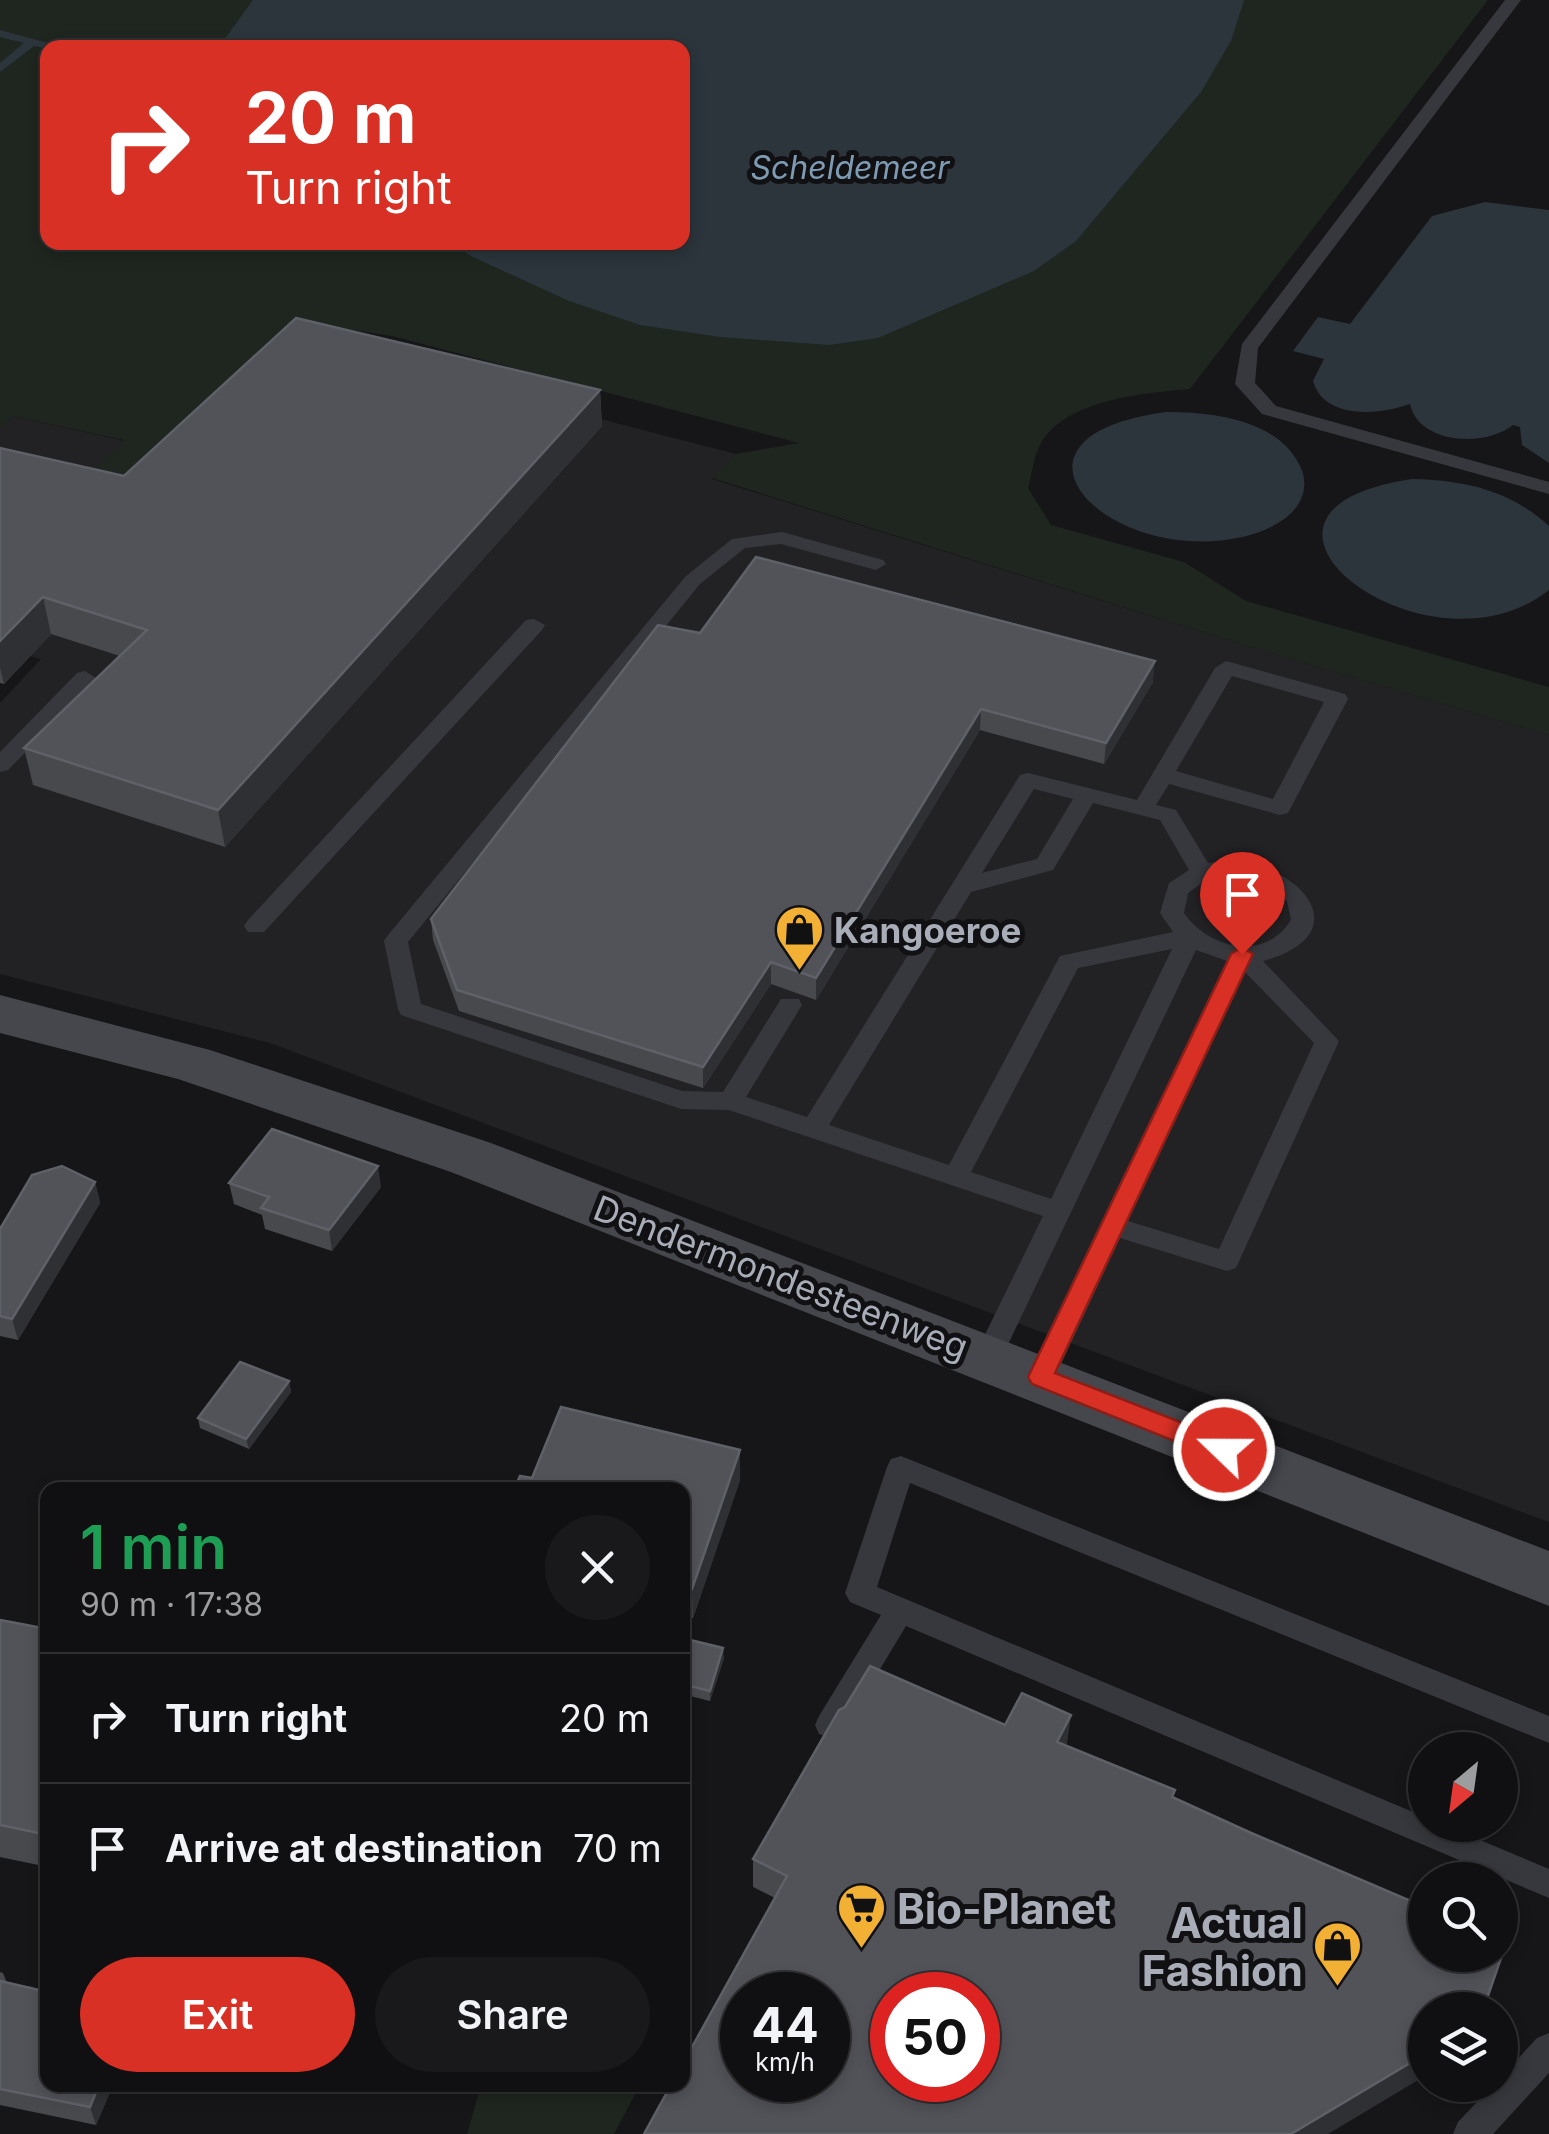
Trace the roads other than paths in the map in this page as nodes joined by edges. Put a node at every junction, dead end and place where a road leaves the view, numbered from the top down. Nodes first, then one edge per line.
1 (1512, 0) edge
2 (1549, 488) edge
3 (876, 564) dead end
4 (534, 625) dead end
5 (85, 678) dead end
6 (0, 766) edge
7 (1162, 775) junction
8 (1087, 794) junction
9 (1143, 808) junction
10 (1202, 872) junction
11 (963, 886) junction
12 (256, 926) dead end
13 (1190, 938) junction
14 (1242, 954) junction
15 (790, 1006) dead end
16 (0, 1014) edge
17 (730, 1101) junction
18 (812, 1129) junction
19 (955, 1177) junction
20 (1057, 1211) junction
21 (1112, 1226) junction
22 (1014, 1367) junction
23 (1549, 1578) edge
24 (900, 1610) junction
25 (830, 1725) edge
26 (1549, 1730) edge
27 (1549, 1884) edge
28 (1549, 2049) edge
29 (1470, 2134) edge

1 - 2 lane
3 - 17 lane
4 - 12 lane
5 - 6 lane
7 - 7 lane
7 - 9 lane
8 - 9 lane
8 - 11 lane
8 - 11 lane
9 - 10 lane
10 - 13 lane
10 - 14 lane
11 - 18 lane
13 - 14 lane
13 - 19 lane
13 - 20 lane
14 - 21 lane
14 - 21 lane
15 - 17 lane
16 - 22 main road, Dendermondesteenweg
17 - 18 lane
18 - 19 lane
19 - 20 lane
20 - 22 lane
21 - 22 lane
22 - 23 main road, Dendermondesteenweg
24 - 25 lane
24 - 26 lane
24 - 27 lane
28 - 29 lane

